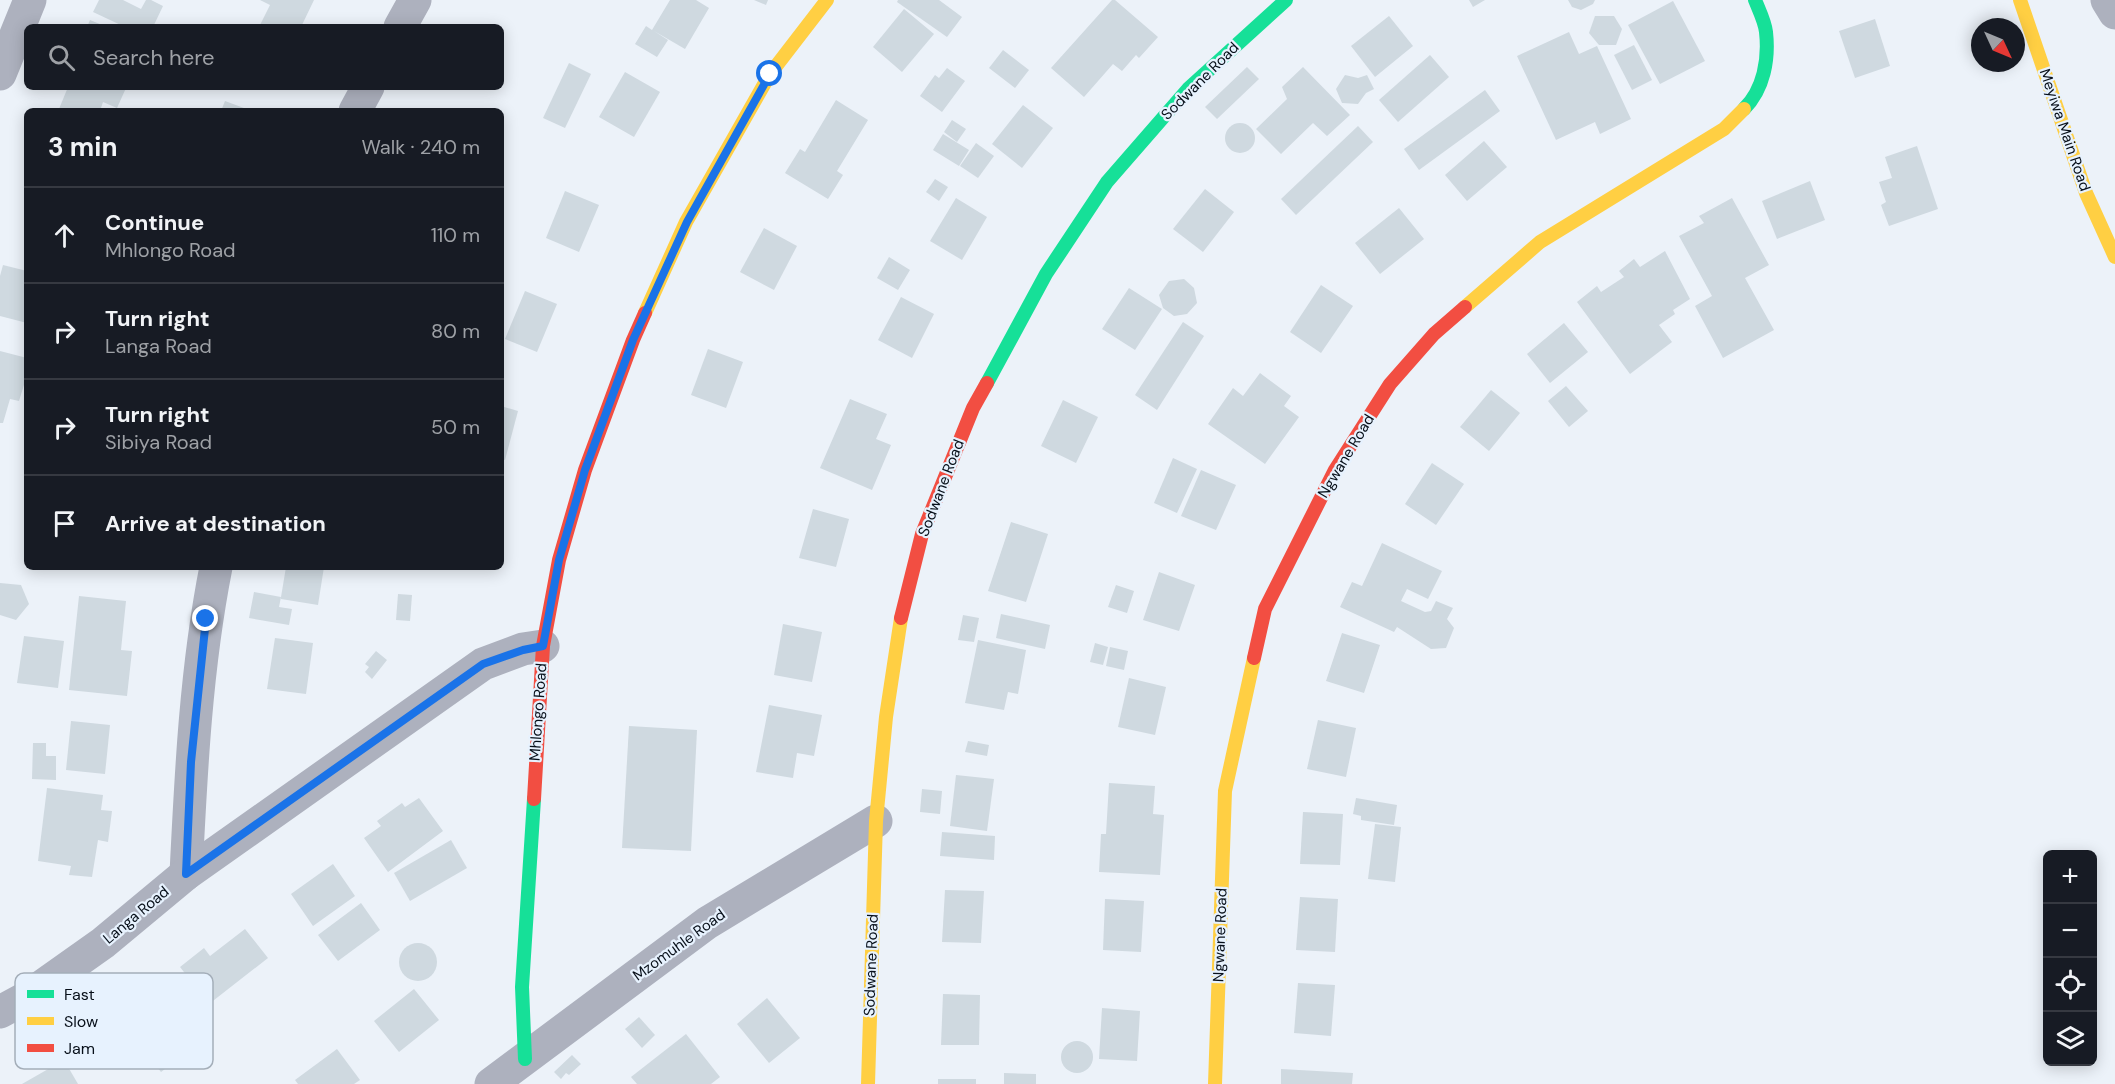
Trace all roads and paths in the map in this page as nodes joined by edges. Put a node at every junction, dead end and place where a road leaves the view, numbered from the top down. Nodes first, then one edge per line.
1 (30, 0) edge
2 (415, 0) edge
3 (827, 0) edge
4 (1287, 0) edge
5 (1755, 0) edge
6 (2020, 0) edge
7 (2107, 0) edge
8 (2115, 13) edge
9 (402, 24) edge
10 (0, 74) edge
11 (366, 90) edge
12 (357, 108) edge
13 (2115, 257) edge
14 (215, 570) edge
15 (543, 646) junction
16 (876, 821) junction
17 (186, 874) junction
18 (61, 973) edge
19 (15, 1004) edge
20 (0, 1012) edge
21 (525, 1059) junction
22 (491, 1084) edge
23 (868, 1084) edge
24 (1215, 1084) edge

1 - 10 street
2 - 9 street
3 - 15 street, Mhlongo Road
4 - 16 street, Sodwane Road
5 - 24 street, Ngwane Road
6 - 13 street, Meyiwa Main Road
7 - 8 street
11 - 12 street
14 - 17 street
15 - 17 street, Langa Road
15 - 21 street, Mhlongo Road
16 - 21 street, Mzomuhle Road
16 - 23 street, Sodwane Road
17 - 18 street, Langa Road
19 - 20 street, Langa Road
21 - 22 street, Mzomuhle Road

